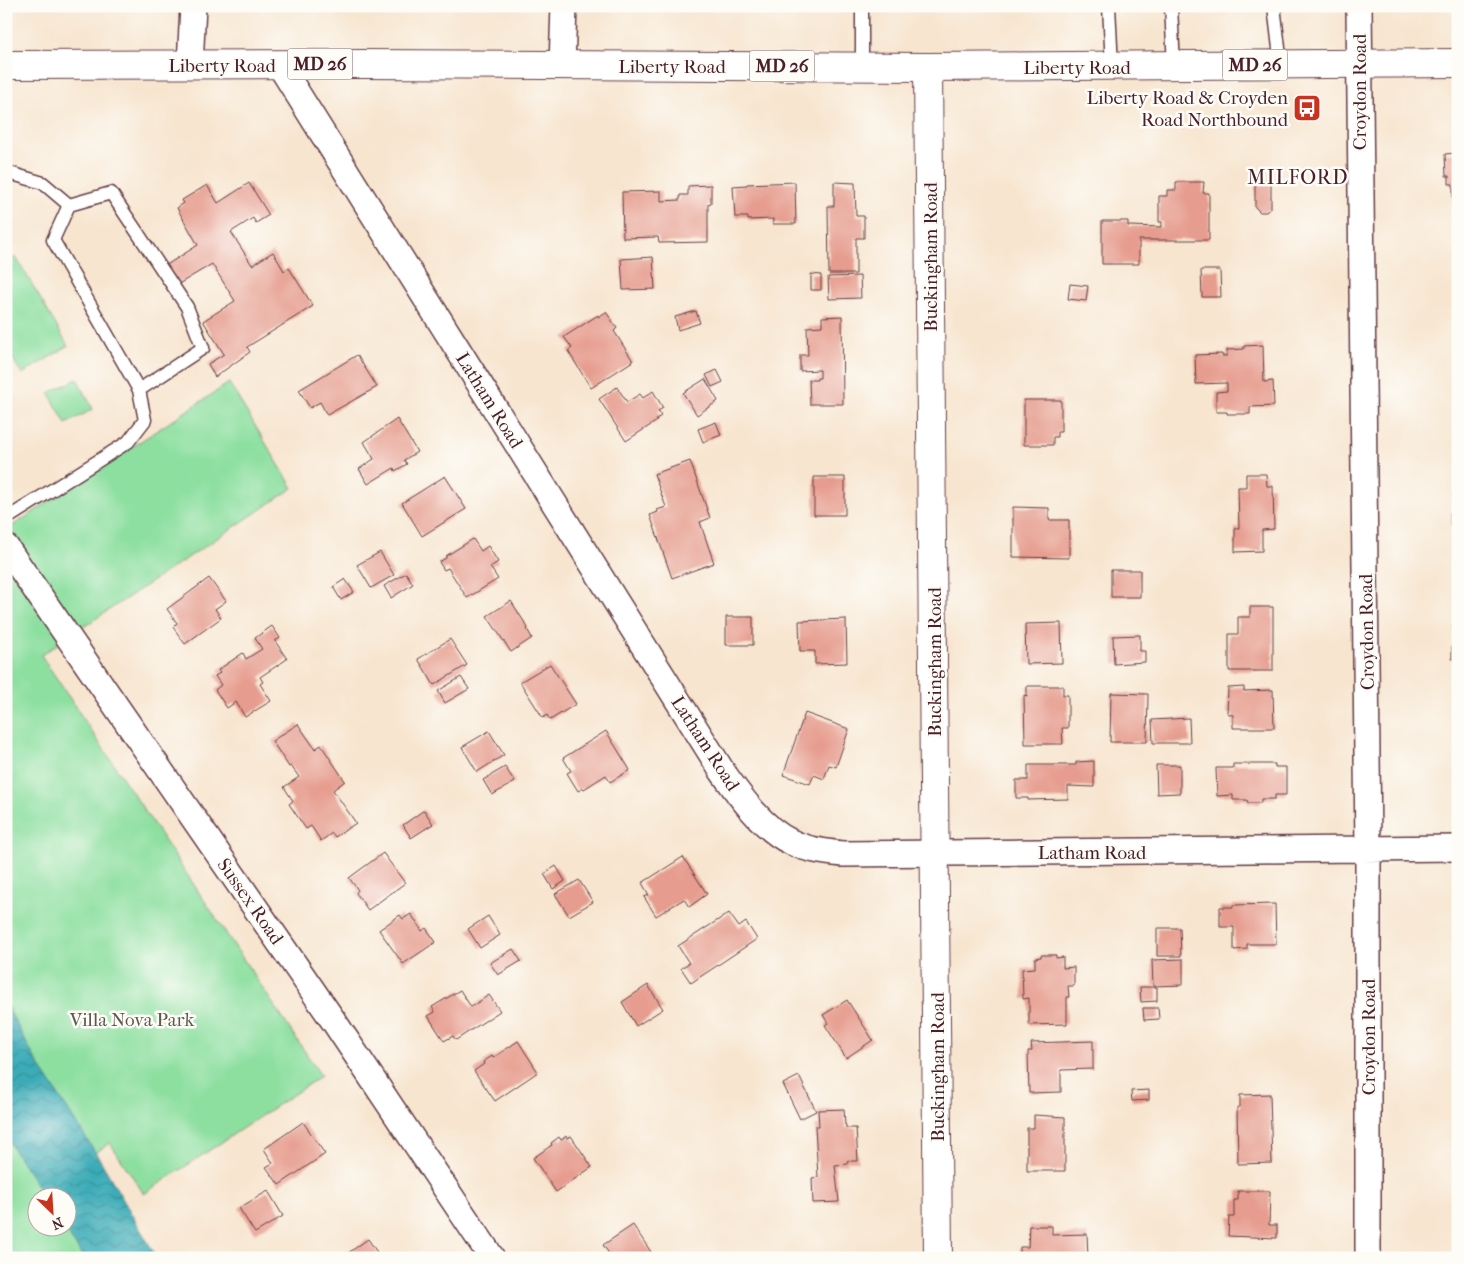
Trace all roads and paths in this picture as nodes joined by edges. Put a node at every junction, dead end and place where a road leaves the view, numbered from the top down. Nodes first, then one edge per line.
1 (193, 6) edge
2 (564, 6) edge
3 (862, 6) edge
4 (1109, 6) edge
5 (1171, 6) edge
6 (1274, 6) edge
7 (1359, 6) edge
8 (1458, 63) edge
9 (279, 64) junction
10 (1358, 64) junction
11 (6, 65) edge
12 (190, 65) junction
13 (1281, 65) junction
14 (562, 66) junction
15 (1174, 66) junction
16 (862, 67) junction
17 (928, 67) junction
18 (1112, 67) junction
19 (6, 172) edge
20 (69, 205) junction
21 (139, 390) junction
22 (6, 519) edge
23 (6, 546) edge
24 (1458, 848) edge
25 (1368, 849) junction
26 (936, 853) junction
27 (492, 1258) edge
28 (938, 1258) edge
29 (1368, 1258) edge

1 - 12 street
2 - 14 street
3 - 16 lane
4 - 18 lane
5 - 15 lane
6 - 13 lane
7 - 10 street, Croydon Road
8 - 10 main road, Liberty Road / MD 26
9 - 12 main road, Liberty Road / MD 26
9 - 14 main road, Liberty Road / MD 26
9 - 26 street, Latham Road
10 - 13 main road, Liberty Road / MD 26
10 - 25 street, Croydon Road
11 - 12 main road, Liberty Road / MD 26
13 - 15 main road, Liberty Road / MD 26
14 - 16 main road, Liberty Road / MD 26
15 - 18 main road, Liberty Road / MD 26
16 - 17 main road, Liberty Road / MD 26
17 - 18 main road, Liberty Road / MD 26
17 - 26 main road, Buckingham Road
19 - 20 lane
20 - 21 lane
20 - 21 lane
21 - 22 lane
23 - 27 street, Sussex Road
24 - 25 street, Latham Road
25 - 26 street, Latham Road
25 - 29 street, Croydon Road
26 - 28 main road, Buckingham Road

